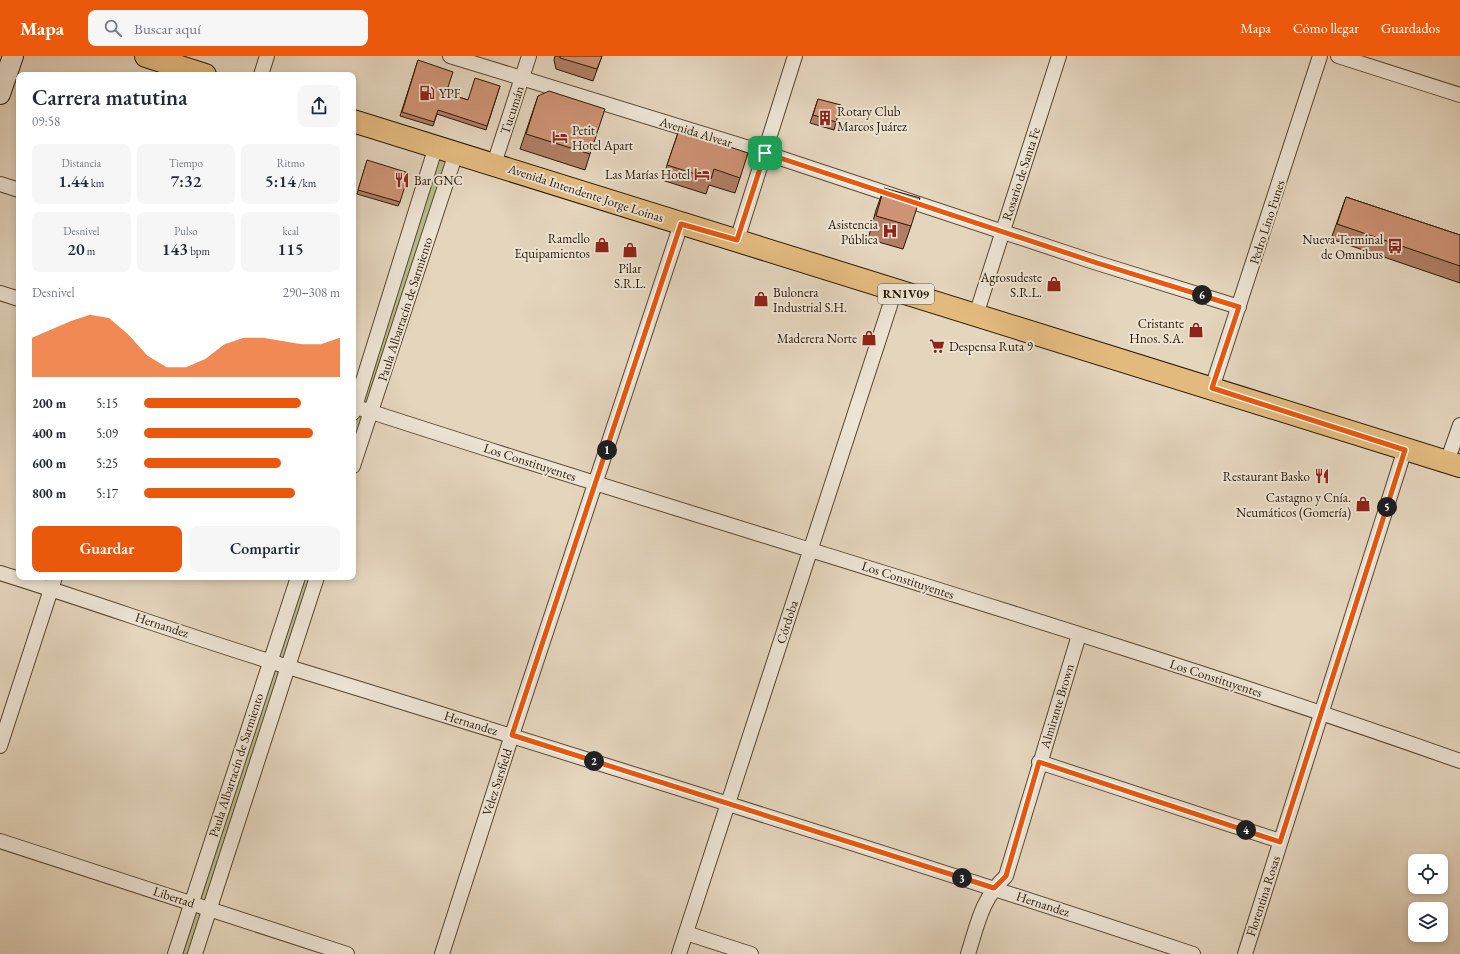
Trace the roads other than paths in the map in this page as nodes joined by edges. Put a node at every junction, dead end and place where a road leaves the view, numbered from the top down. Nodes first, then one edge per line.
1 (13, 56) edge
2 (146, 56) edge
3 (267, 56) edge
4 (450, 56) edge
5 (529, 56) edge
6 (795, 56) edge
7 (1059, 56) edge
8 (1320, 56) edge
9 (1338, 56) edge
10 (196, 72) edge
11 (262, 72) edge
12 (522, 78) junction
13 (0, 94) edge
14 (1460, 95) edge
15 (356, 122) edge
16 (436, 146) junction
17 (456, 153) junction
18 (765, 153) junction
19 (494, 164) junction
20 (0, 184) edge
21 (16, 189) edge
22 (681, 224) junction
23 (1003, 232) junction
24 (737, 240) junction
25 (895, 290) junction
26 (0, 293) edge
27 (16, 298) edge
28 (1239, 307) junction
29 (976, 315) junction
30 (1212, 388) junction
31 (356, 403) edge
32 (356, 409) edge
33 (370, 412) junction
34 (1460, 425) edge
35 (1405, 450) junction
36 (356, 456) edge
37 (1454, 464) edge
38 (596, 484) junction
39 (811, 549) junction
40 (0, 573) edge
41 (16, 576) edge
42 (37, 580) edge
43 (297, 580) edge
44 (316, 580) edge
45 (53, 583) edge
46 (1079, 635) junction
47 (270, 661) junction
48 (289, 666) junction
49 (1322, 712) junction
50 (512, 735) junction
51 (0, 746) edge
52 (1460, 761) edge
53 (1039, 762) junction
54 (726, 803) junction
55 (0, 841) edge
56 (1280, 842) junction
57 (994, 888) junction
58 (192, 903) junction
59 (210, 909) junction
60 (686, 933) junction
61 (175, 954) edge
62 (195, 954) edge
63 (347, 954) edge
64 (442, 954) edge
65 (678, 954) edge
66 (750, 954) edge
67 (968, 954) edge
68 (1193, 954) edge
69 (1245, 954) edge

1 - 13 main road
2 - 10 main road
3 - 11 street
4 - 12 street, Avenida Alvear
5 - 12 street, Tucumán
6 - 18 street
7 - 23 street, Rosario de Santa Fe
8 - 28 street, Pedro Lino Funes
9 - 14 street
12 - 18 street, Avenida Alvear
12 - 19 street, Tucumán
15 - 16 main road, Avenida Intendente Jorge Loinas / RN1V09
16 - 17 main road, Avenida Intendente Jorge Loinas / RN1V09
16 - 31 street, Paula Albarracín de Sarmiento
17 - 19 main road, Avenida Intendente Jorge Loinas / RN1V09
17 - 33 street, Paula Albarracín de Sarmiento
18 - 23 street, Avenida Alvear
18 - 24 street
19 - 22 main road, Avenida Intendente Jorge Loinas / RN1V09
20 - 21 street
22 - 24 main road, Avenida Intendente Jorge Loinas / RN1V09
22 - 38 street, Velez Sarsfield
23 - 28 street, Avenida Alvear
23 - 29 street, Rosario de Santa Fe
24 - 25 main road, Avenida Intendente Jorge Loinas / RN1V09
25 - 29 main road, Avenida Intendente Jorge Loinas / RN1V09
25 - 39 street, Córdoba
26 - 27 street
28 - 30 street, Pedro Lino Funes
29 - 30 main road, Avenida Intendente Jorge Loinas / RN1V09
30 - 35 main road, Avenida Intendente Jorge Loinas / RN1V09
32 - 33 street, Los Constituyentes
33 - 36 street, Paula Albarracín de Sarmiento
33 - 38 street, Los Constituyentes
34 - 37 street
35 - 37 main road, Avenida Intendente Jorge Loinas / RN1V09
35 - 49 street, Florentina Rosas
38 - 39 street, Los Constituyentes
38 - 50 street, Velez Sarsfield
39 - 46 street, Los Constituyentes
39 - 54 street, Córdoba
40 - 41 street, Hernandez
42 - 45 street, Hernandez
43 - 47 street, Paula Albarracín de Sarmiento
44 - 48 street, Paula Albarracín de Sarmiento
45 - 47 street, Hernandez
45 - 51 street
46 - 49 street, Los Constituyentes
46 - 53 street, Almirante Brown
47 - 48 street, Hernandez
47 - 58 street, Paula Albarracín de Sarmiento
48 - 50 street, Hernandez
48 - 59 street, Paula Albarracín de Sarmiento
49 - 52 street, Los Constituyentes
49 - 56 street, Florentina Rosas
50 - 54 street, Hernandez
50 - 64 street, Velez Sarsfield
53 - 56 street
53 - 57 street, Almirante Brown
54 - 57 street, Hernandez
54 - 60 street, Córdoba
55 - 58 street, Libertad
56 - 69 street, Florentina Rosas
57 - 67 street, Almirante Brown
57 - 68 street, Hernandez
58 - 59 street, Libertad
58 - 61 street, Paula Albarracín de Sarmiento
59 - 62 street, Paula Albarracín de Sarmiento
59 - 63 street, Libertad
60 - 65 street, Córdoba
60 - 66 street

